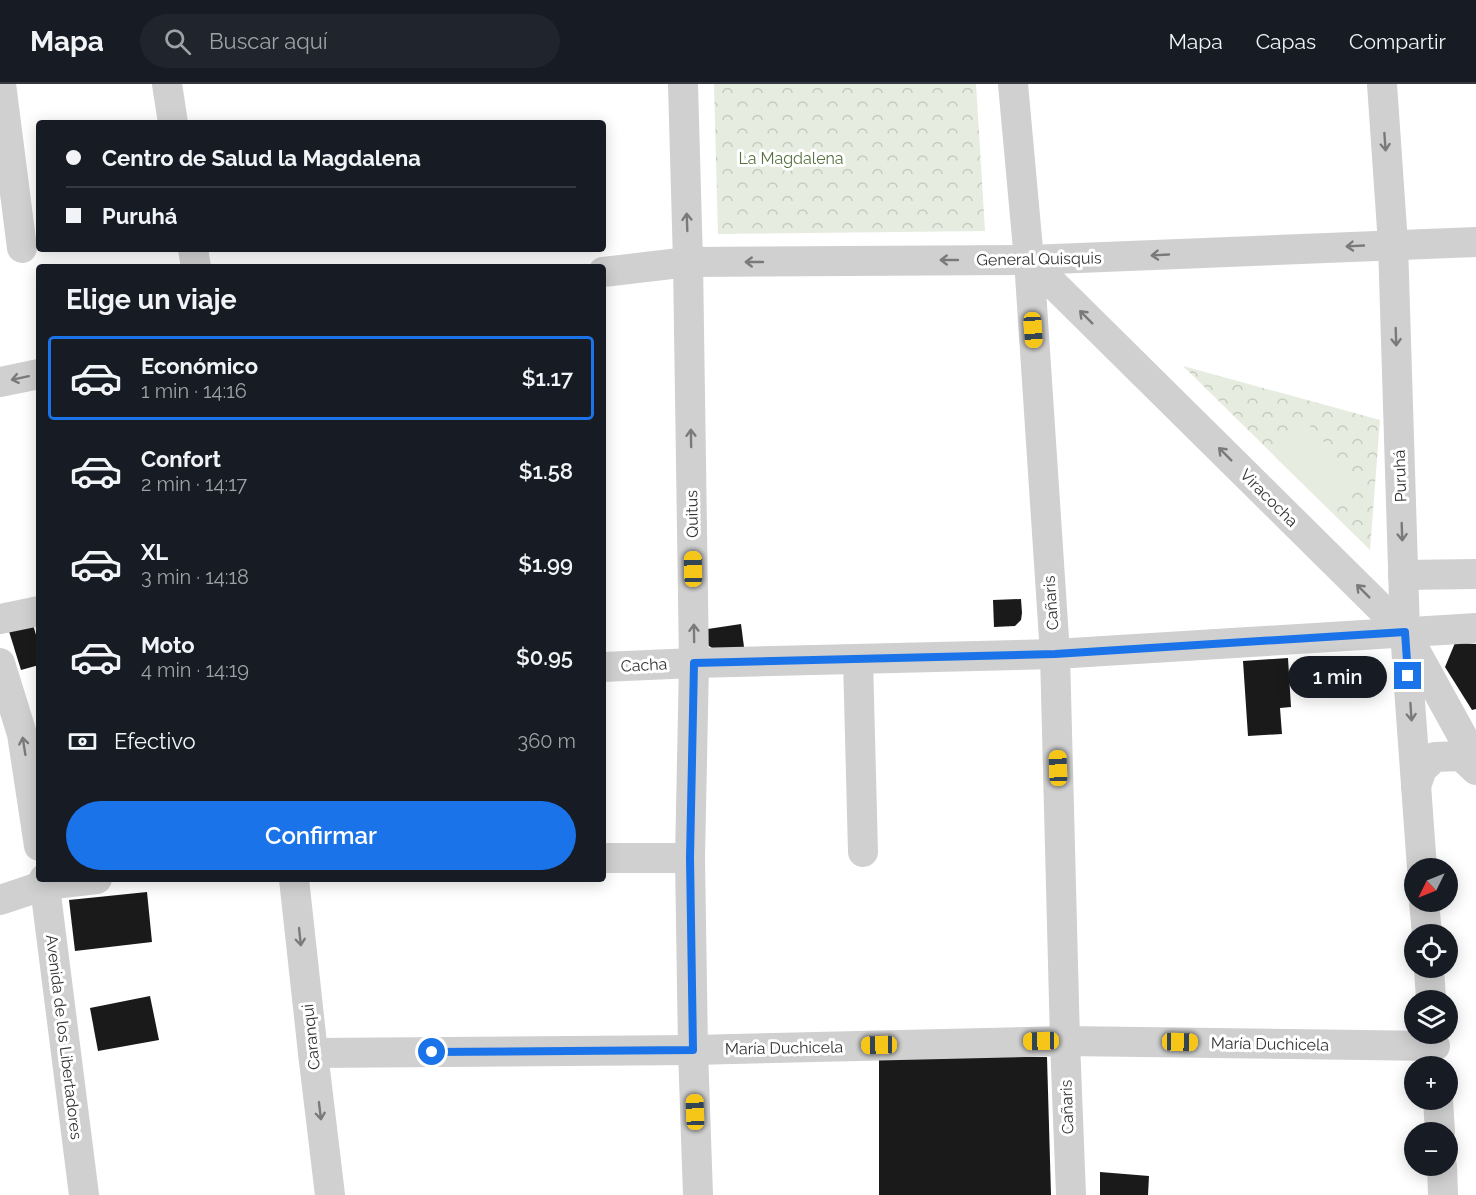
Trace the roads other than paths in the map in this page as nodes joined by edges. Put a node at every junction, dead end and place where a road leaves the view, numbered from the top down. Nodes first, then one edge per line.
1 (1, 84) edge
2 (166, 84) edge
3 (683, 84) edge
4 (1013, 84) edge
5 (1382, 84) edge
6 (172, 120) edge
7 (1476, 242) edge
8 (1392, 244) junction
9 (22, 248) dead end
10 (1029, 260) junction
11 (688, 262) junction
12 (606, 272) edge
13 (36, 375) edge
14 (0, 382) edge
15 (1476, 574) edge
16 (1403, 575) junction
17 (36, 612) edge
18 (0, 619) edge
19 (1476, 628) edge
20 (1405, 632) junction
21 (1055, 654) junction
22 (858, 659) junction
23 (0, 663) edge
24 (694, 663) junction
25 (606, 667) edge
26 (1476, 761) edge
27 (1476, 770) edge
28 (1416, 786) junction
29 (36, 826) edge
30 (863, 852) dead end
31 (606, 858) edge
32 (690, 858) junction
33 (1421, 858) edge
34 (45, 882) edge
35 (294, 882) edge
36 (0, 900) edge
37 (1065, 1041) junction
38 (1435, 1049) edge
39 (693, 1050) junction
40 (313, 1053) junction
41 (1442, 1176) edge
42 (84, 1195) edge
43 (330, 1195) edge
44 (698, 1195) edge
45 (1071, 1195) edge
46 (1443, 1195) edge

1 - 9 street
2 - 6 street
11 -> 3 street, Quitus
4 - 10 street, Cañaris
5 -> 8 street, Puruhá
7 - 8 street, General Quisquis
8 -> 10 street, General Quisquis
8 -> 16 street, Puruhá
10 -> 11 street, General Quisquis
20 -> 10 street, Viracocha
10 - 21 street, Cañaris
11 - 12 street, General Quisquis
24 -> 11 street, Quitus
13 -> 14 street
15 - 16 street
16 - 20 street, Puruhá
17 - 18 street
19 - 20 street, Cacha
20 - 21 street, Cacha
20 - 26 street, Viracocha
20 -> 28 street, Puruhá
21 - 22 street, Cacha
21 - 37 street, Cañaris
22 - 24 street, Cacha
22 - 30 street
29 -> 23 street
24 - 25 street, Cacha
24 - 32 street, Quitus
27 - 28 street
28 - 33 street, Puruhá
31 - 32 street
32 - 39 street, Quitus
34 - 36 street
34 - 42 street, Avenida de los Libertadores
35 -> 40 street, Caranqui
37 - 38 street, María Duchicela
37 - 39 street, María Duchicela
37 - 45 street, Cañaris
39 - 40 street, María Duchicela
39 - 44 street, Quitus
40 -> 43 street, Caranqui
41 - 46 street

